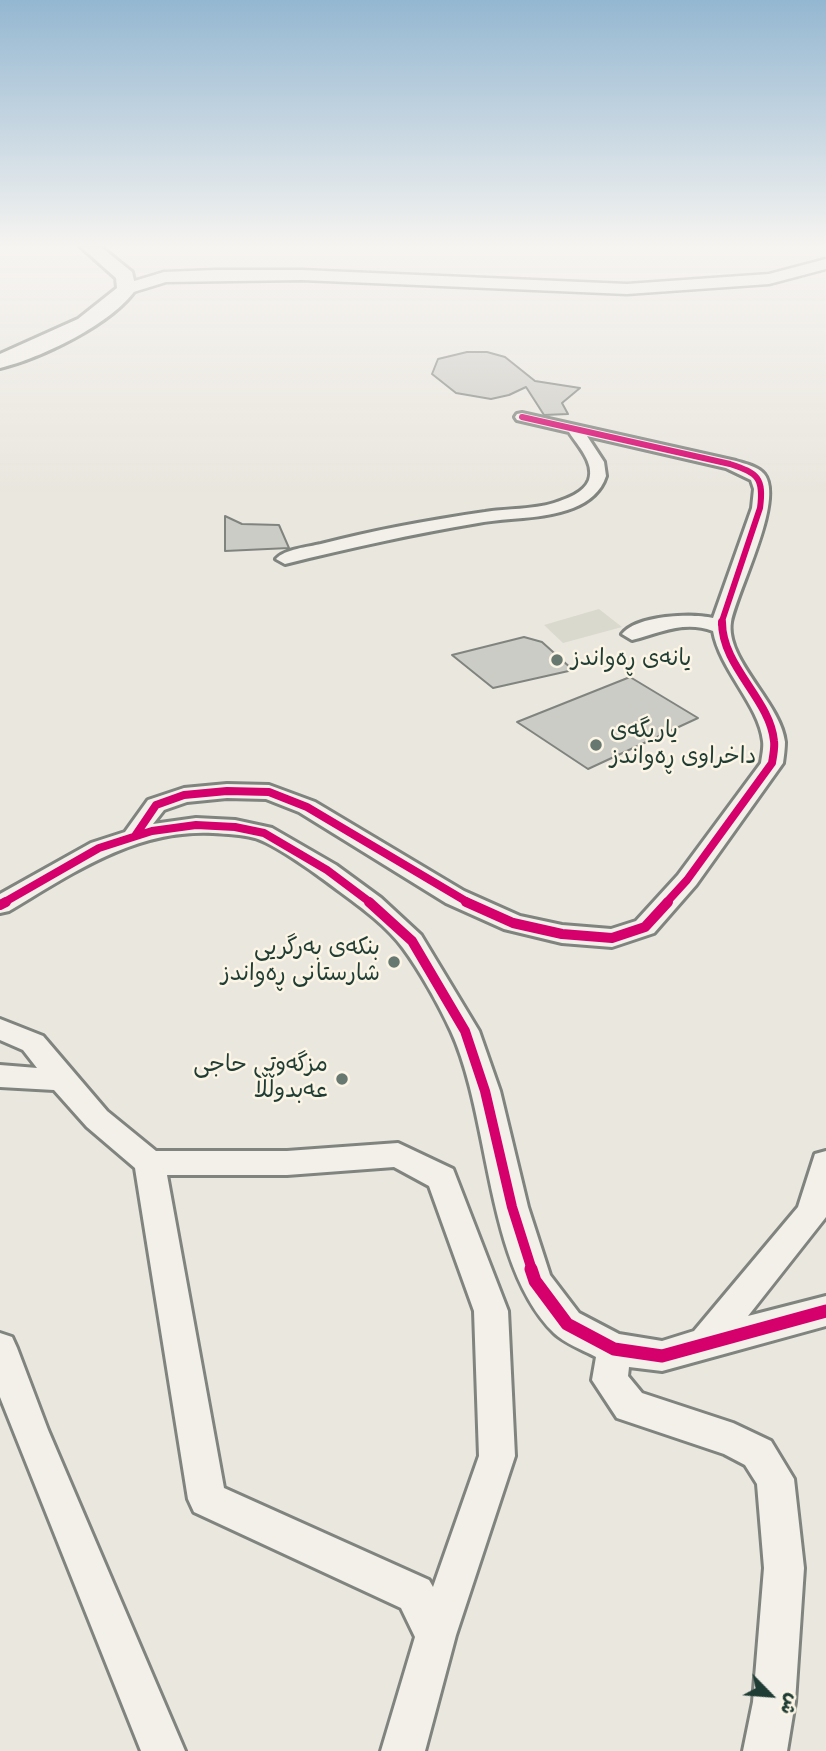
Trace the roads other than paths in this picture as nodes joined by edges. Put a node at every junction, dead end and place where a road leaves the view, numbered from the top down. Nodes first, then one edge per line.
1 (72, 329) edge
2 (0, 362) edge
3 (522, 417) dead end
4 (576, 431) junction
5 (285, 559) dead end
6 (722, 628) junction
7 (632, 634) dead end
8 (135, 836) junction
9 (2, 902) edge
10 (0, 1029) edge
11 (0, 1076) edge
12 (62, 1080) junction
13 (149, 1163) junction
14 (826, 1163) edge
15 (826, 1311) edge
16 (706, 1342) junction
17 (0, 1348) edge
18 (614, 1349) junction
19 (436, 1635) junction
20 (163, 1751) edge
21 (403, 1751) edge
22 (765, 1751) edge

1 - 2 main road
3 - 4 street
4 - 5 street
4 - 6 street
6 - 7 street
6 - 8 street
8 - 9 street
8 - 18 street
10 - 12 street
11 - 12 street
12 - 13 street
13 - 19 street
13 - 19 street
14 - 16 street
15 - 16 street
16 - 18 street
17 - 20 street
18 - 22 street
19 - 21 street

